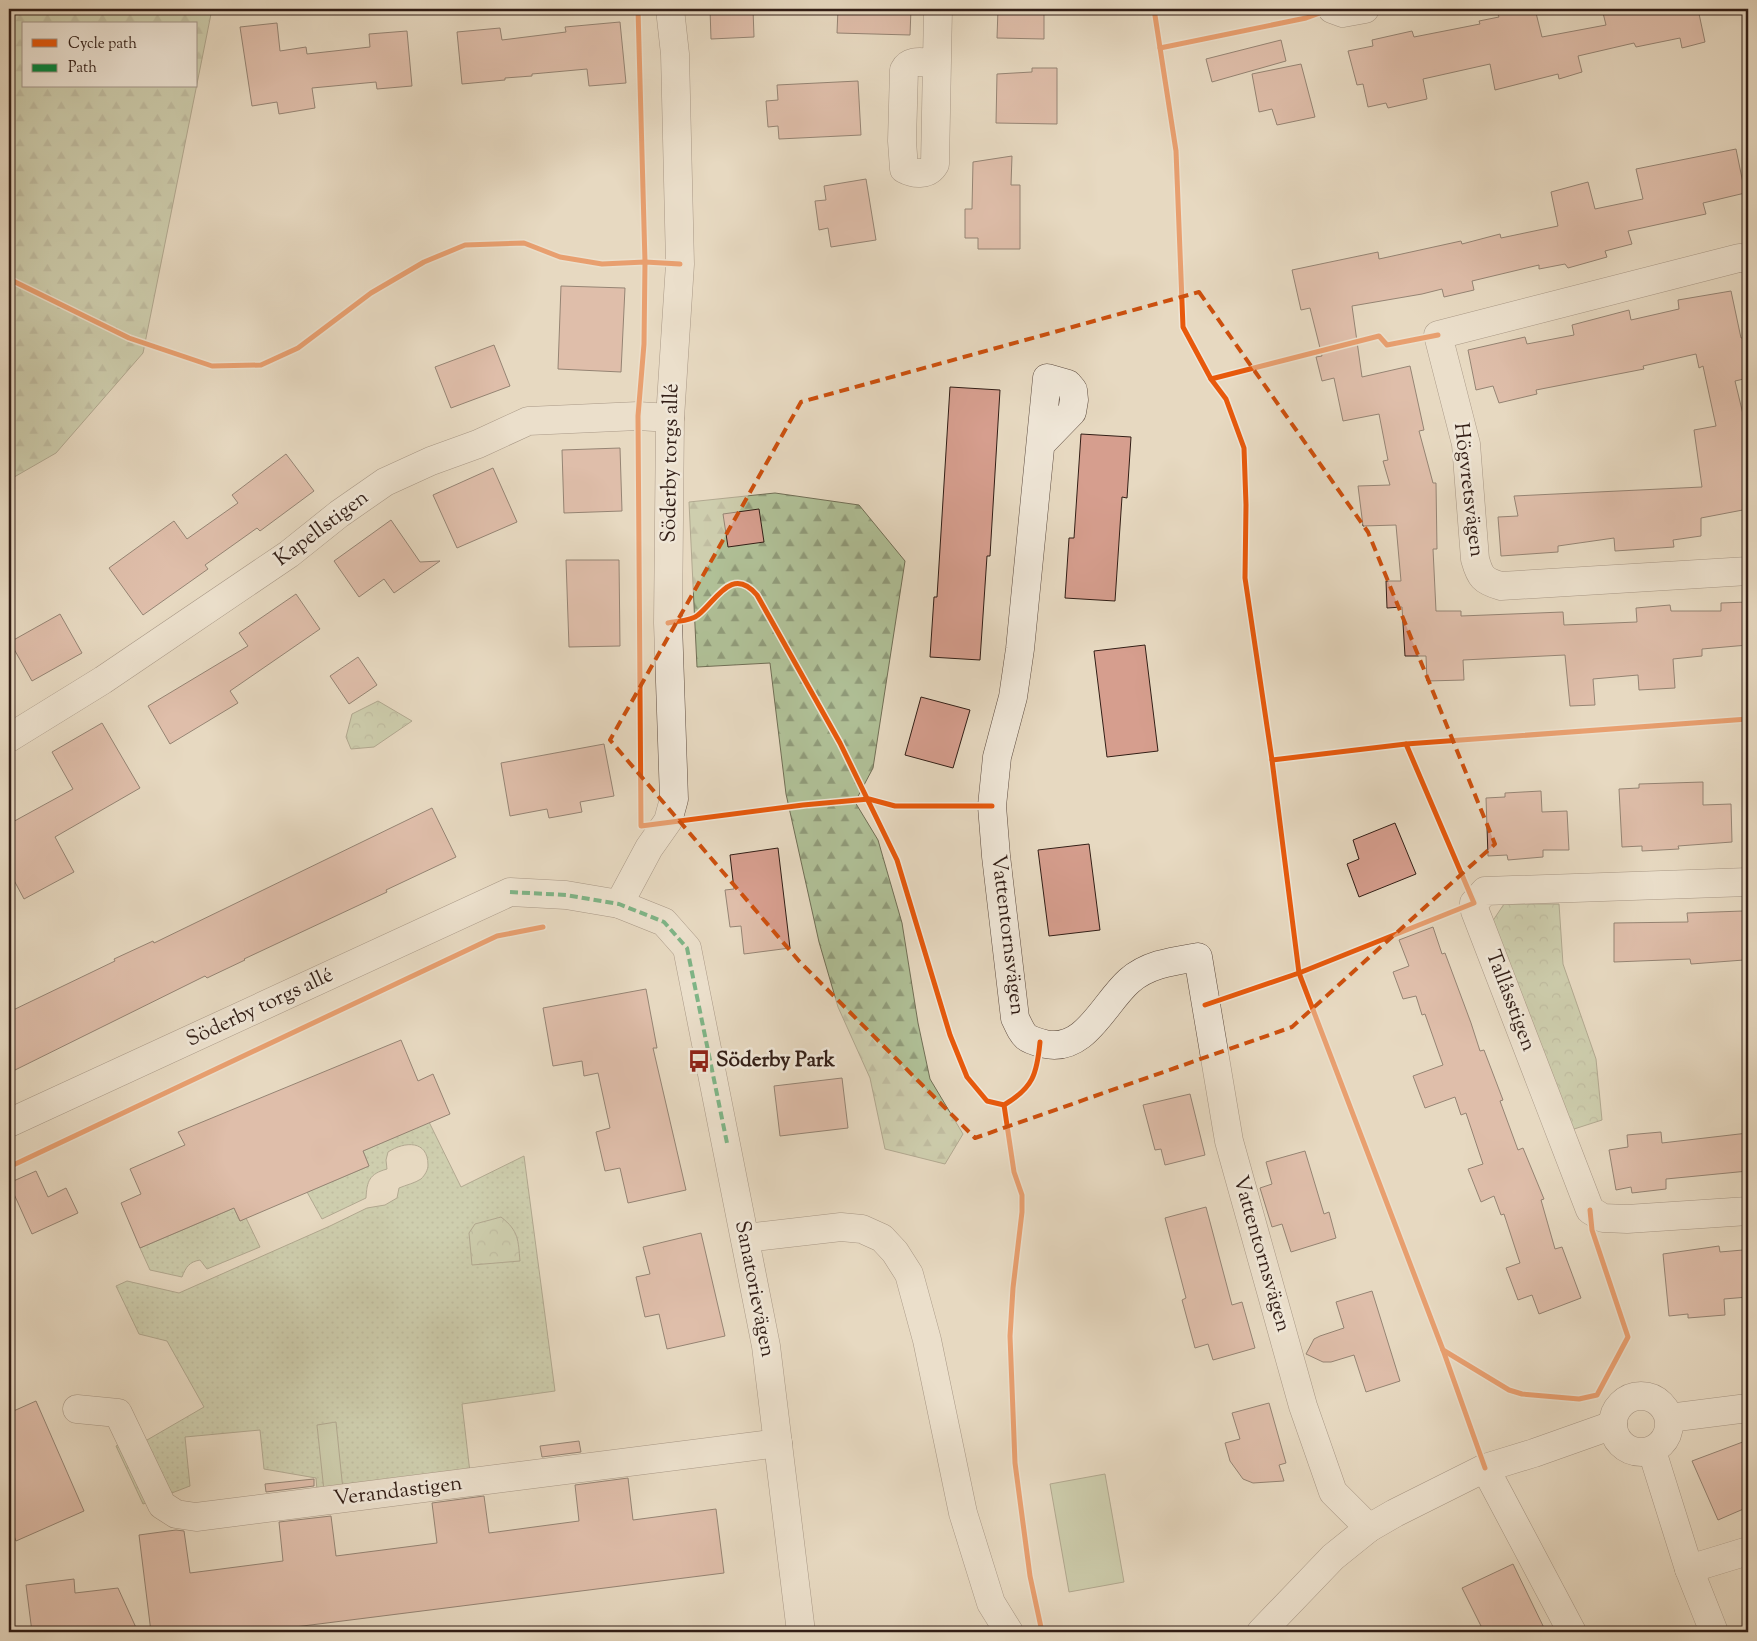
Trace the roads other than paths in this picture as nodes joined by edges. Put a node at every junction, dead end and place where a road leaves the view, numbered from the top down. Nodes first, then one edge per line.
1 (670, 9) edge
2 (938, 9) edge
3 (1332, 9) edge
4 (1365, 9) edge
5 (936, 63) dead end
6 (1748, 259) edge
7 (670, 418) junction
8 (1041, 444) dead end
9 (1748, 571) edge
10 (9, 738) edge
11 (1748, 882) edge
12 (618, 904) junction
13 (9, 1123) edge
14 (1748, 1211) edge
15 (745, 1238) junction
16 (1748, 1408) edge
17 (78, 1409) dead end
18 (1669, 1418) junction
19 (1613, 1425) junction
20 (778, 1443) junction
21 (1652, 1451) junction
22 (1485, 1468) junction
23 (1369, 1528) junction
24 (1748, 1551) edge
25 (1688, 1569) junction
26 (801, 1632) edge
27 (1009, 1632) edge
28 (1261, 1632) edge
29 (1572, 1632) edge
30 (1714, 1632) edge

1 - 7 street, Söderby torgs allé
2 - 5 street
3 - 4 street
6 - 9 street, Högvretsvägen
7 - 10 street, Kapellstigen
7 - 12 street, Söderby torgs allé
8 - 23 street, Vattentornsvägen
11 - 14 street, Tallåsstigen
12 - 13 street, Söderby torgs allé
12 - 15 street, Sanatorievägen
15 - 20 street, Sanatorievägen
15 - 27 street
16 - 18 street
17 - 20 street, Verandastigen
18 - 19 street
18 - 21 street
19 - 21 street
19 - 22 street
20 - 26 street, Sanatorievägen
21 - 25 street
22 - 23 street
22 - 29 street
23 - 28 street
24 - 25 street
25 - 30 street

